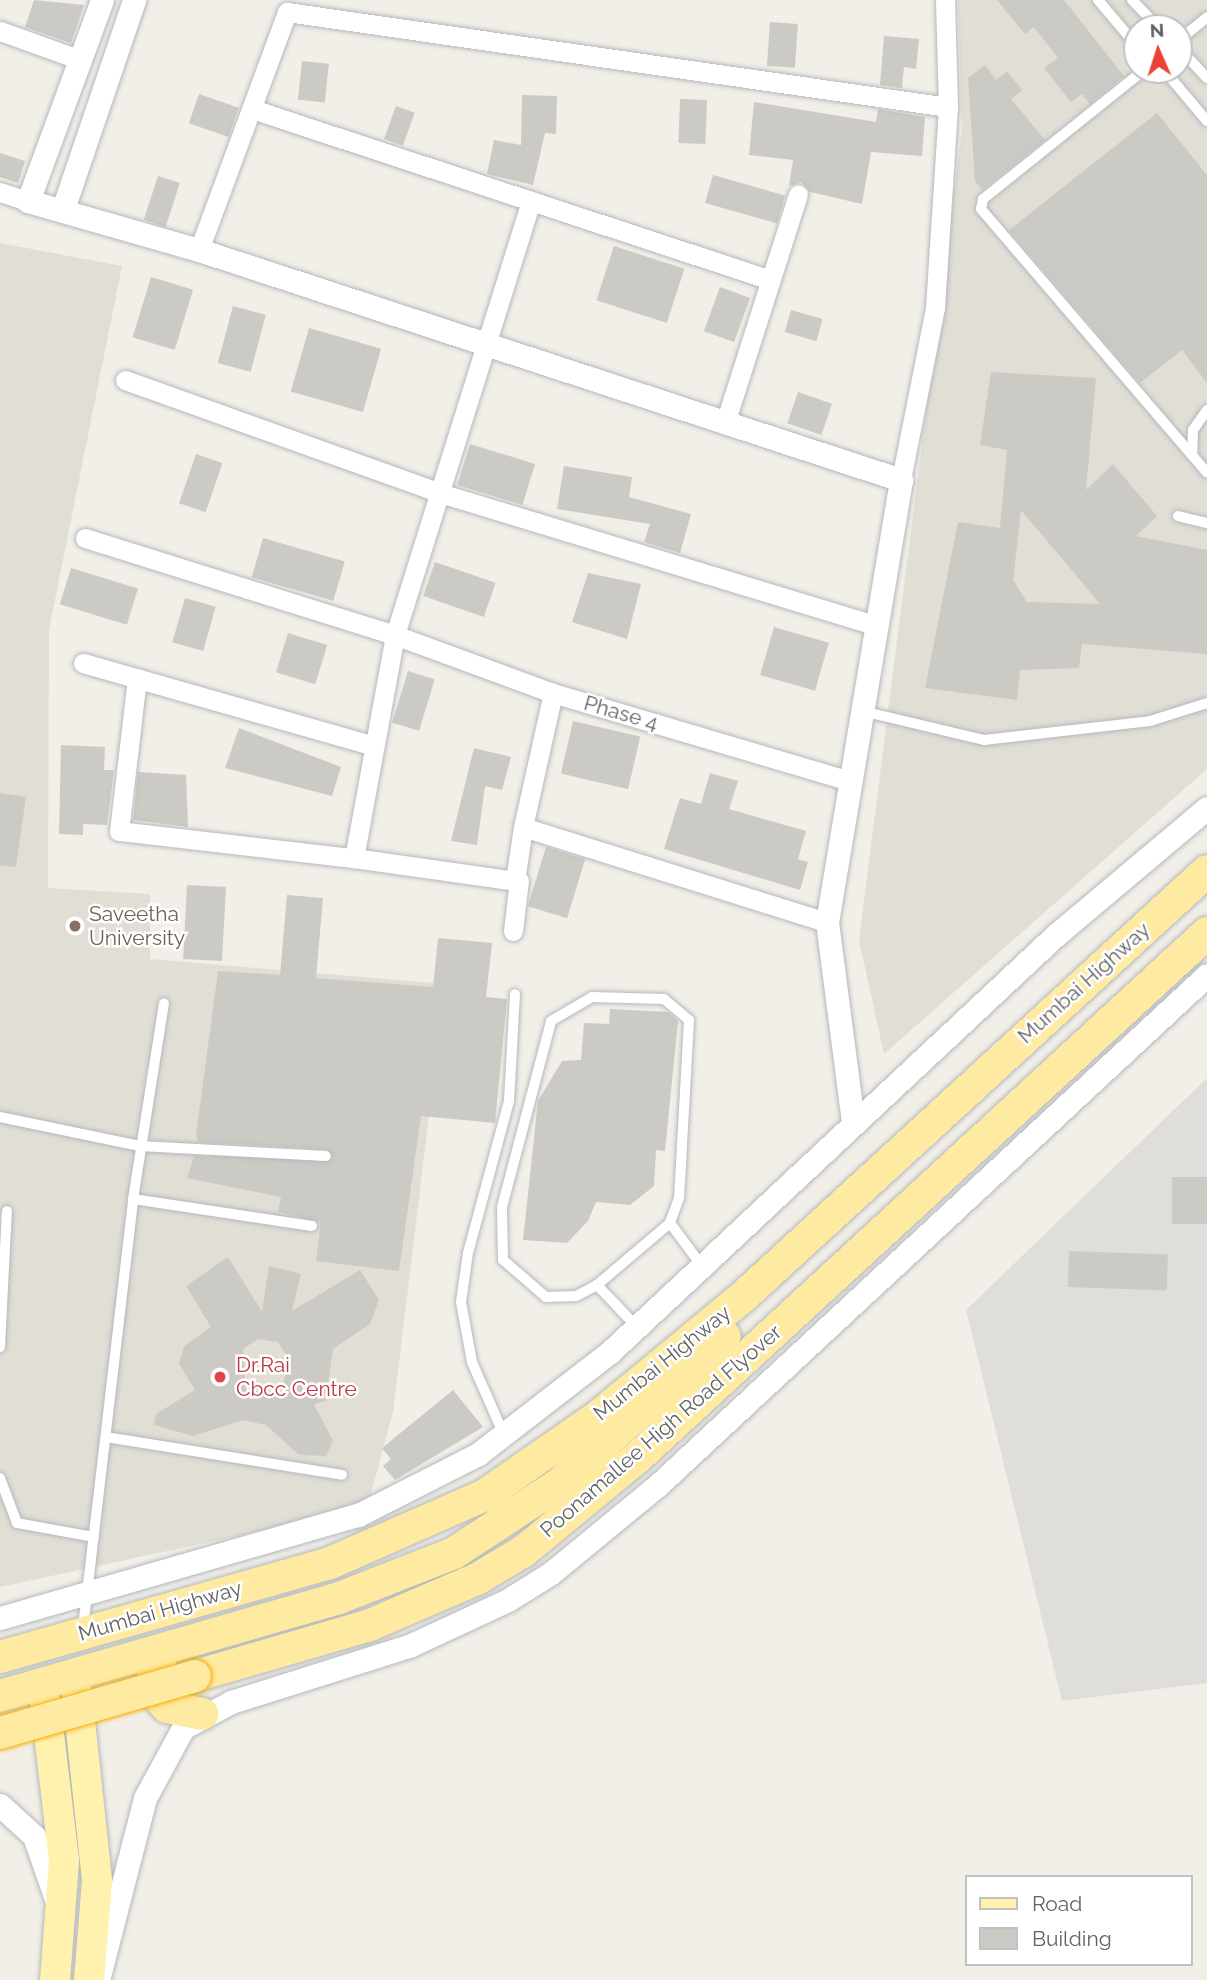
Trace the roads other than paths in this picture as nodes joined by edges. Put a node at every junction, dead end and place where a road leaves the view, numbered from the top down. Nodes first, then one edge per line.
1 (102, 0) edge
2 (134, 0) edge
3 (945, 0) edge
4 (1098, 0) edge
5 (1132, 0) edge
6 (289, 6) edge
7 (1145, 14) edge
8 (1207, 17) edge
9 (1193, 28) edge
10 (1123, 29) edge
11 (0, 31) edge
12 (81, 60) junction
13 (1193, 63) edge
14 (1207, 78) edge
15 (1127, 84) edge
16 (1176, 84) edge
17 (948, 107) junction
18 (252, 109) junction
19 (1207, 121) edge
20 (0, 192) edge
21 (798, 194) dead end
22 (28, 201) junction
23 (531, 201) junction
24 (63, 209) junction
25 (199, 250) junction
26 (771, 280) junction
27 (482, 346) junction
28 (125, 380) dead end
29 (1207, 410) edge
30 (725, 423) junction
31 (1192, 455) junction
32 (1207, 473) edge
33 (901, 480) junction
34 (440, 492) junction
35 (1178, 516) dead end
36 (1207, 523) edge
37 (85, 538) dead end
38 (877, 626) junction
39 (395, 635) junction
40 (83, 663) dead end
41 (137, 678) junction
42 (553, 693) junction
43 (1207, 703) edge
44 (862, 712) junction
45 (371, 745) junction
46 (851, 781) junction
47 (1207, 808) edge
48 (523, 827) junction
49 (354, 858) junction
50 (1207, 871) edge
51 (519, 880) junction
52 (827, 922) junction
53 (513, 931) dead end
54 (1207, 933) edge
55 (1207, 975) edge
56 (515, 994) dead end
57 (164, 1003) dead end
58 (0, 1117) edge
59 (853, 1121) junction
60 (140, 1146) junction
61 (326, 1156) dead end
62 (133, 1199) junction
63 (839, 1209) junction
64 (7, 1211) dead end
65 (670, 1223) junction
66 (312, 1226) dead end
67 (702, 1266) junction
68 (597, 1285) junction
69 (637, 1327) junction
70 (0, 1347) edge
71 (505, 1436) junction
72 (106, 1437) junction
73 (342, 1475) dead end
74 (0, 1478) edge
75 (94, 1538) junction
76 (88, 1592) junction
77 (0, 1618) edge
78 (83, 1633) junction
79 (172, 1646) junction
80 (0, 1657) edge
81 (75, 1674) junction
82 (43, 1684) junction
83 (0, 1696) edge
84 (202, 1714) junction
85 (0, 1733) edge
86 (0, 1805) edge
87 (57, 1966) edge
88 (89, 1980) edge
89 (98, 1980) edge

1 - 12 street
2 - 24 street
3 - 17 street
4 - 10 lane
5 - 7 lane
6 - 17 street
6 - 18 street
8 - 9 lane
11 - 12 street
12 - 22 street
13 - 14 lane
15 - 31 lane
16 - 19 lane
17 - 33 street
18 - 23 street
18 - 25 street
20 - 22 street
21 - 26 street
22 - 24 street
23 - 26 street
23 - 27 street
24 - 25 street
25 - 27 street
26 - 30 street
27 - 30 street
27 - 34 street
28 - 34 street
29 - 31 lane
30 - 33 street
31 - 32 lane
33 - 38 street
34 - 38 street
34 - 39 street
35 - 36 lane
37 - 39 street, Phase 4
38 - 44 street
39 - 42 street, Phase 4
39 - 45 street
40 - 41 street
41 - 45 street
41 - 49 street
42 - 46 street, Phase 4
42 - 48 street
43 - 44 lane
44 - 46 street
45 - 49 street
46 - 52 street
47 - 59 street
48 - 51 street
48 - 52 street
49 - 51 street
50 - 63 highway, Mumbai Highway
51 - 53 street
52 - 59 street
54 - 85 highway, Poonamallee High Road Flyover, bridge
55 - 84 street
56 - 71 lane
57 - 60 lane
58 - 60 lane
59 - 67 street
60 - 61 lane
60 - 62 lane
62 - 66 lane
62 - 72 lane
63 - 78 highway, Mumbai Highway
63 - 79 highway
64 - 70 lane
65 - 67 lane
65 - 68 lane
65 - 68 lane
67 - 69 street
68 - 69 lane
69 - 71 street
71 - 76 street
72 - 73 lane
72 - 75 lane
74 - 75 lane
75 - 76 lane
76 - 77 street
76 - 78 lane
78 - 80 highway, Mumbai Highway
79 - 81 highway
79 - 84 highway
81 - 82 highway
81 - 88 main road
82 - 83 highway
82 - 87 main road
84 - 89 street
86 - 87 street

